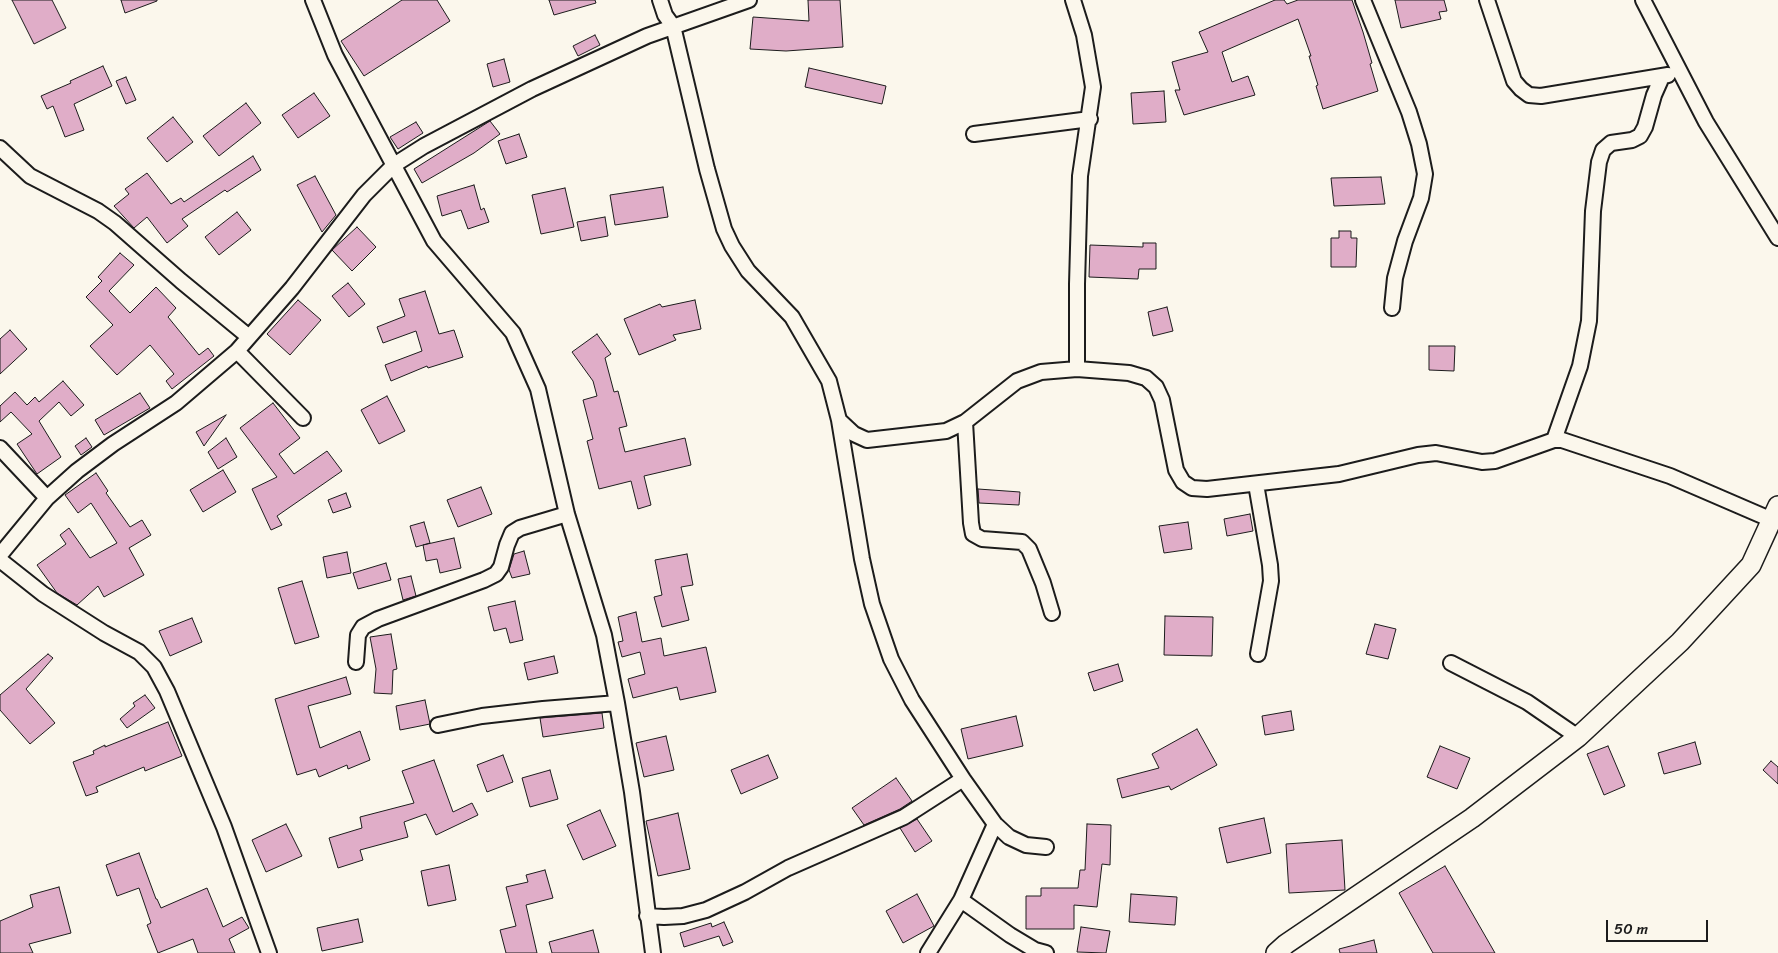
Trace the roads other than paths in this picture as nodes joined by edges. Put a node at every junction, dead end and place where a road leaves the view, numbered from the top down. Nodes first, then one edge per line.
1 (313, 0) edge
2 (660, 0) edge
3 (749, 0) edge
4 (1073, 0) edge
5 (1364, 0) edge
6 (1487, 0) edge
7 (1643, 0) edge
8 (673, 26) junction
9 (1680, 71) junction
10 (1662, 77) junction
11 (1090, 119) junction
12 (974, 134) dead end
13 (0, 148) edge
14 (394, 165) junction
15 (1778, 238) edge
16 (1392, 308) dead end
17 (249, 337) junction
18 (237, 351) junction
19 (1077, 369) junction
20 (303, 418) dead end
21 (839, 420) junction
22 (965, 422) junction
23 (1554, 440) junction
24 (0, 448) edge
25 (1256, 484) junction
26 (47, 498) junction
27 (1775, 513) edge
28 (567, 514) junction
29 (0, 555) edge
30 (0, 560) edge
31 (1052, 614) dead end
32 (1258, 654) dead end
33 (356, 662) dead end
34 (1451, 664) dead end
35 (618, 703) junction
36 (438, 725) dead end
37 (1578, 737) junction
38 (962, 778) junction
39 (995, 824) junction
40 (1046, 847) dead end
41 (961, 900) junction
42 (647, 916) junction
43 (1283, 950) edge
44 (270, 953) edge
45 (653, 953) edge
46 (928, 953) edge
47 (1046, 953) edge

1 - 14 street
2 - 8 street
3 - 8 street
4 - 11 street
5 - 16 street
6 - 10 street
7 - 9 street
8 - 14 street
8 - 21 street
9 - 10 street
9 - 15 street
10 - 23 street
11 - 12 street
11 - 19 street
13 - 17 street
14 - 17 street
14 - 28 street
17 - 18 street
18 - 20 street
18 - 26 street
19 - 22 street
19 - 25 street
21 - 22 street
21 - 38 street
22 - 31 street
23 - 25 street
23 - 27 street
24 - 26 street
25 - 32 street
26 - 29 street
27 - 37 street
28 - 33 street
28 - 35 street
30 - 44 street
34 - 37 street
35 - 36 street
35 - 42 street
37 - 43 street
38 - 39 street
38 - 42 street
39 - 40 street
39 - 41 street
41 - 46 street
41 - 47 street
42 - 45 street

